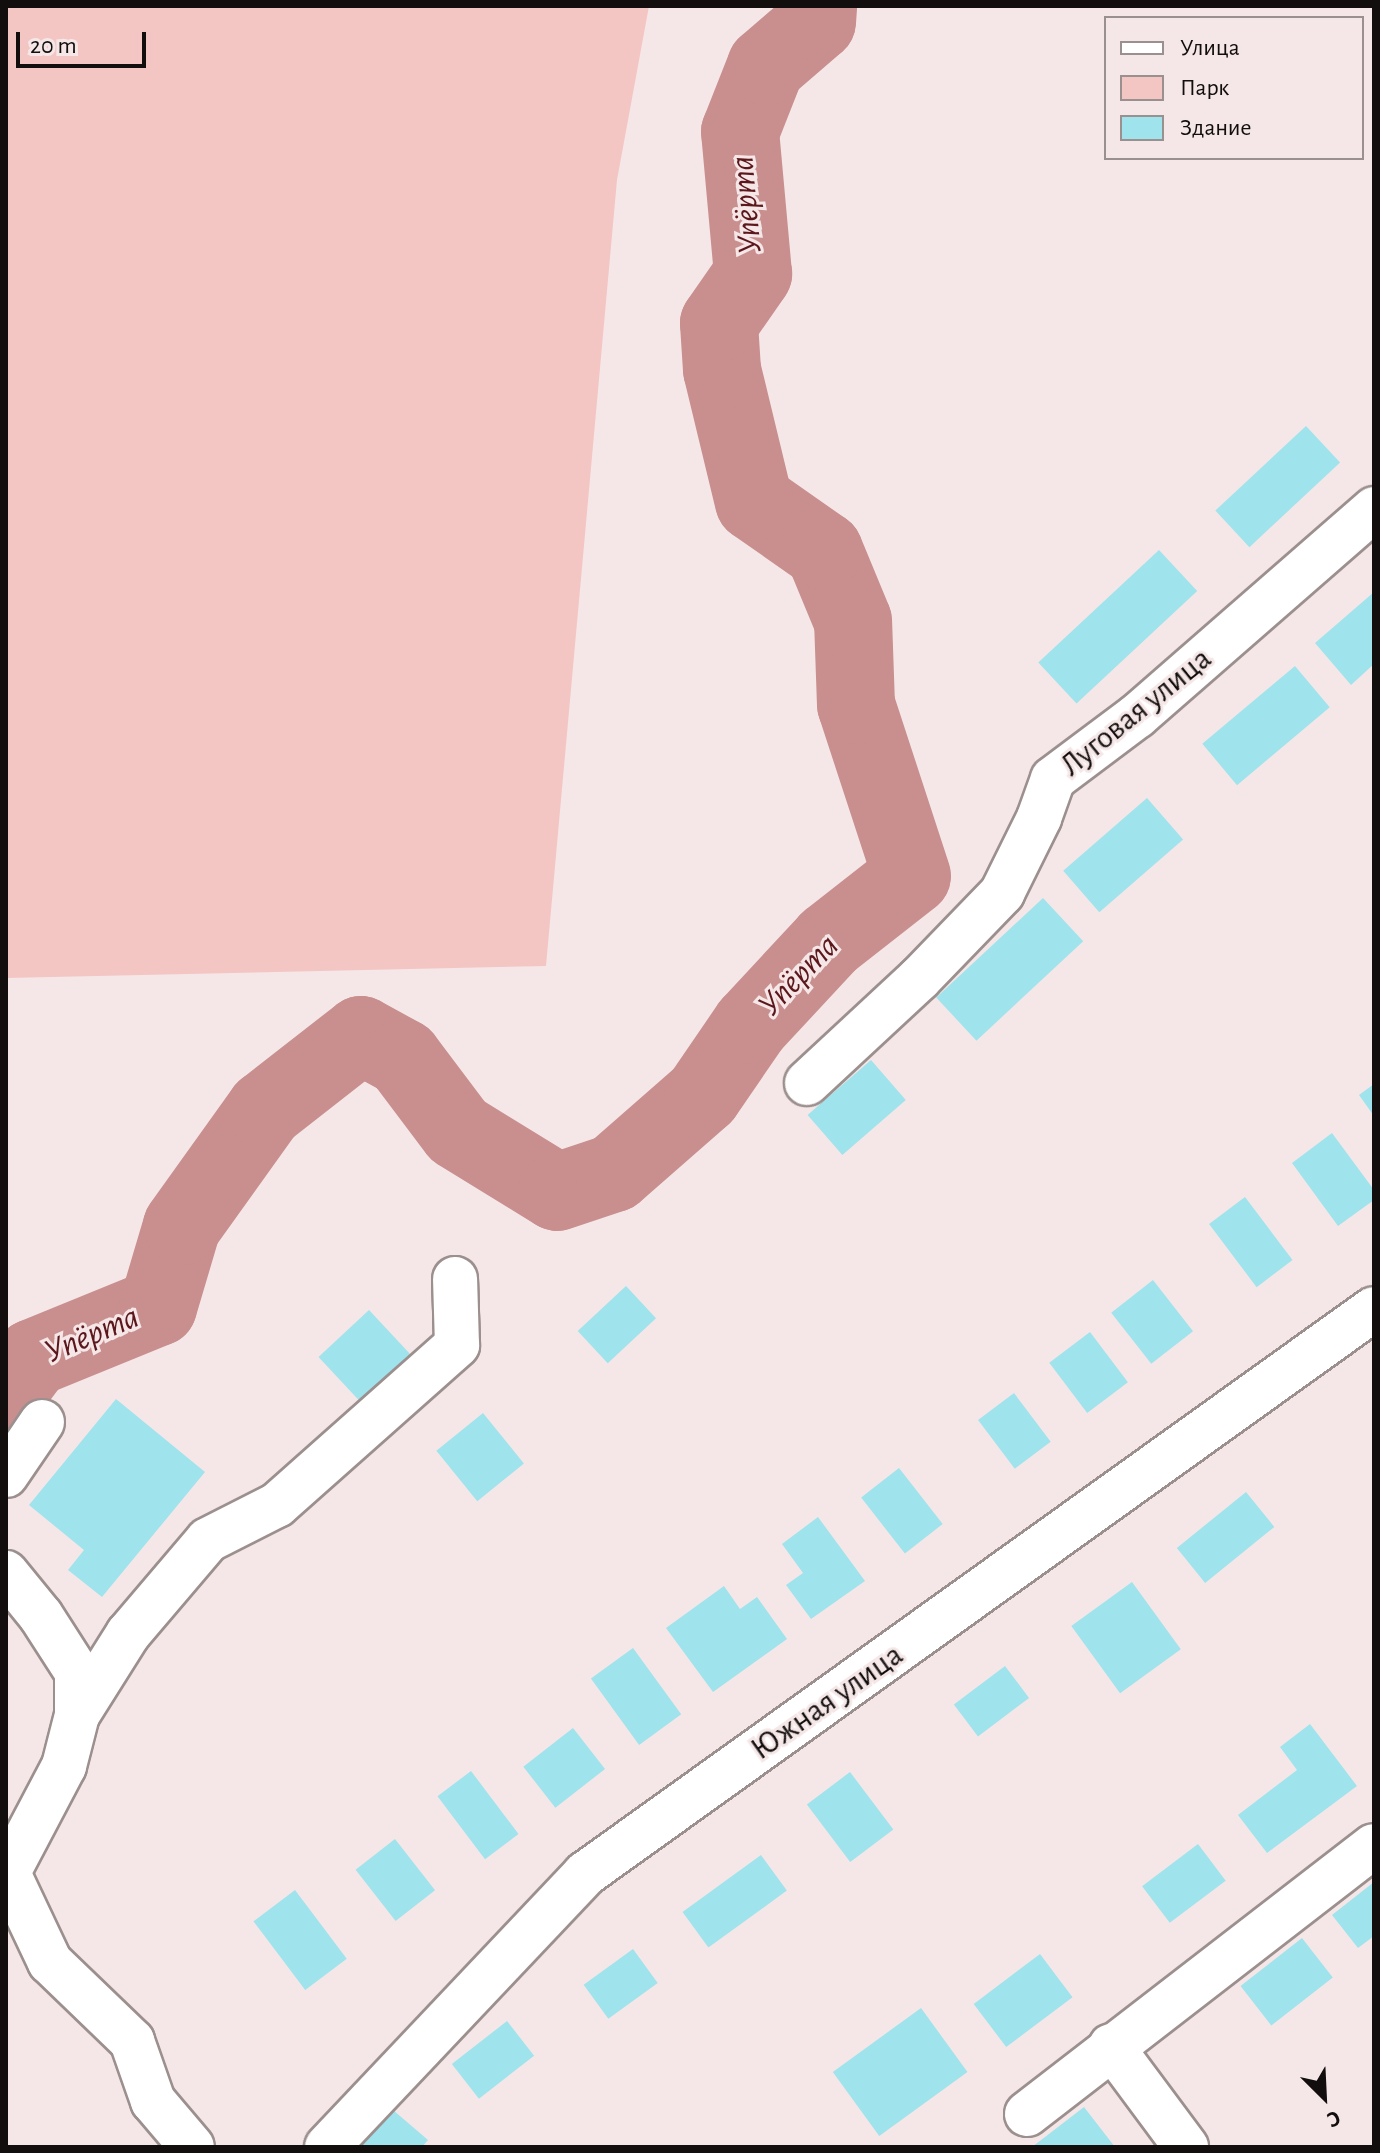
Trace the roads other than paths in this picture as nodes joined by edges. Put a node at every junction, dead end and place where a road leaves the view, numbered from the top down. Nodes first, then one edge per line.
1 (1374, 509) edge
2 (807, 1083) dead end
3 (455, 1279) dead end
4 (1374, 1309) edge
5 (42, 1422) dead end
6 (6, 1475) edge
7 (6, 1573) edge
8 (77, 1715) junction
9 (1374, 1846) edge
10 (7, 1871) edge
11 (1111, 2046) junction
12 (1027, 2114) dead end
13 (192, 2147) edge
14 (327, 2147) edge
15 (1186, 2147) edge

1 - 2 street, Луговая улица
3 - 8 street
4 - 14 street, Южная улица
5 - 6 street
7 - 8 street
8 - 10 street
9 - 11 street
10 - 13 street
11 - 12 street
11 - 15 street

